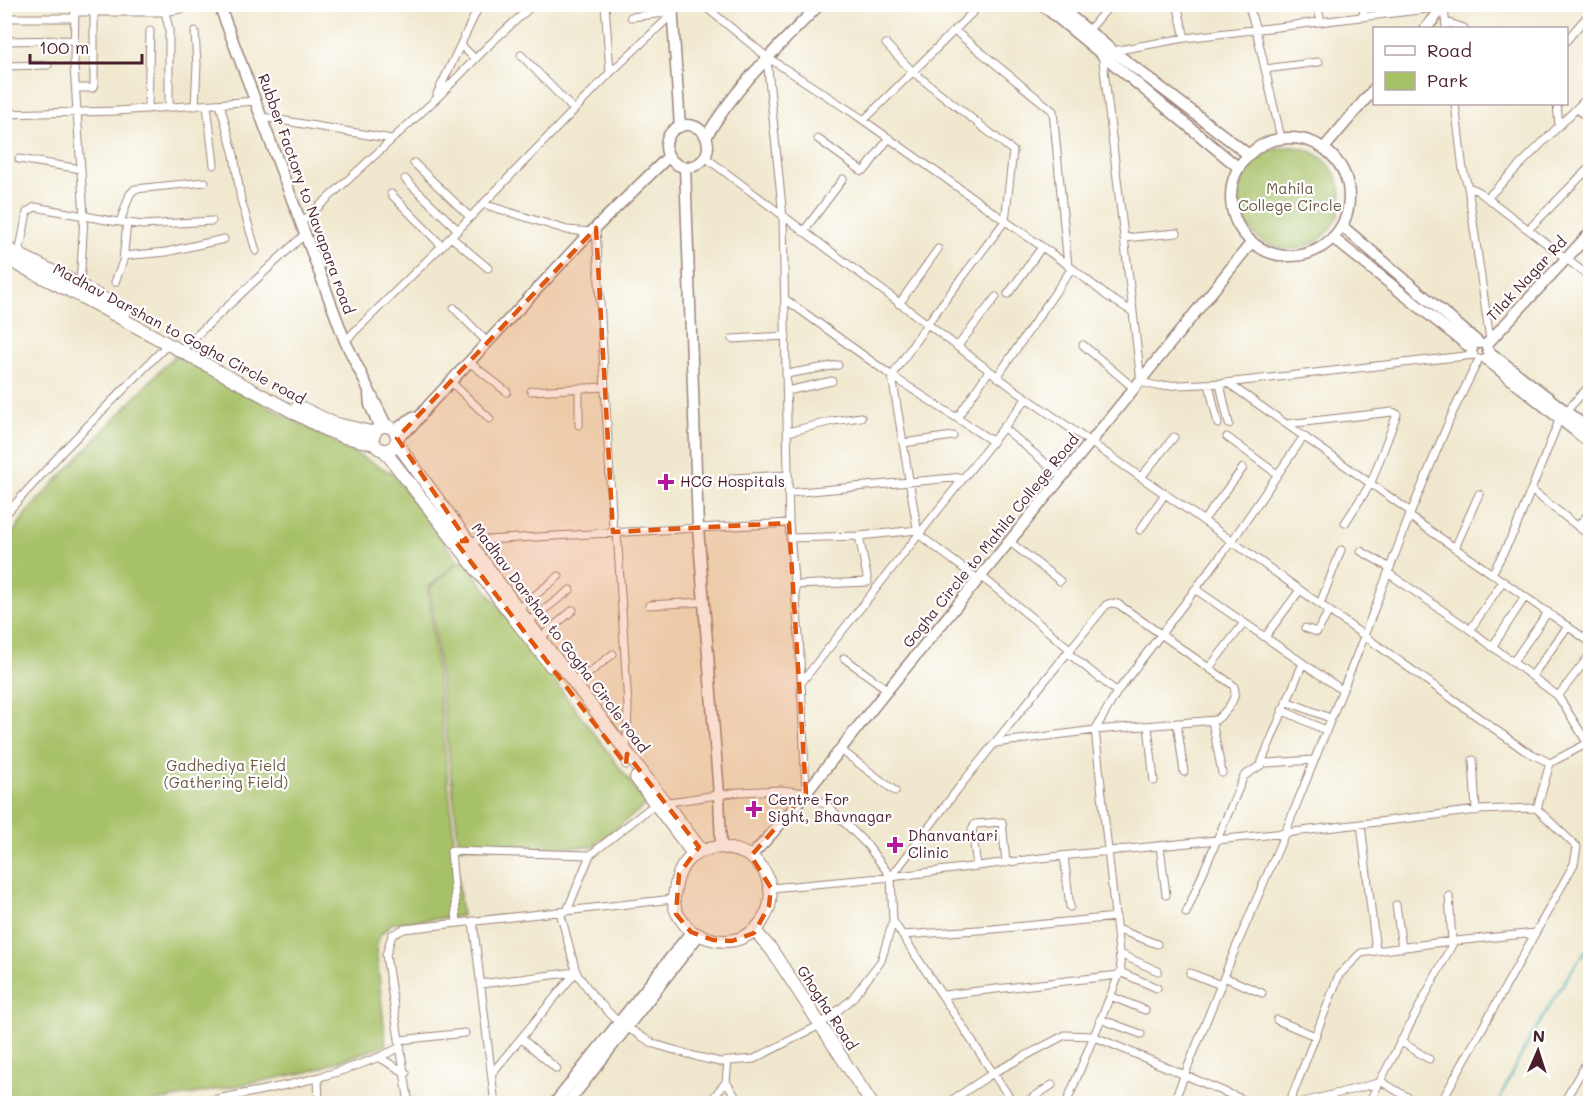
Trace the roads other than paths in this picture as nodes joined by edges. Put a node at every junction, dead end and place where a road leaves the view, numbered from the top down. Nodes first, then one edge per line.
1 (206, 4) edge
2 (219, 4) edge
3 (480, 4) edge
4 (534, 4) edge
5 (605, 4) edge
6 (683, 4) edge
7 (702, 4) edge
8 (820, 4) edge
9 (981, 4) edge
10 (1041, 4) edge
11 (1056, 4) edge
12 (1111, 4) edge
13 (1177, 4) edge
14 (1248, 4) edge
15 (1317, 4) edge
16 (1362, 4) edge
17 (1511, 4) edge
18 (1520, 4) edge
19 (1445, 6) edge
20 (673, 10) edge
21 (75, 11) edge
22 (94, 12) junction
23 (165, 12) junction
24 (1590, 13) edge
25 (631, 17) dead end
26 (1364, 17) junction
27 (4, 18) edge
28 (1321, 22) junction
29 (1446, 25) edge
30 (1427, 27) edge
31 (1256, 30) junction
32 (150, 31) dead end
33 (195, 31) dead end
34 (955, 31) junction
35 (1088, 31) junction
36 (1185, 38) junction
37 (1568, 39) edge
38 (74, 40) junction
39 (4, 41) edge
40 (886, 44) dead end
41 (461, 45) junction
42 (1113, 51) junction
43 (1101, 53) junction
44 (521, 55) dead end
45 (767, 57) junction
46 (475, 59) junction
47 (1319, 62) dead end
48 (48, 65) dead end
49 (4, 66) edge
50 (1265, 69) junction
51 (913, 72) junction
52 (610, 73) junction
53 (75, 88) junction
54 (1373, 90) edge
55 (1590, 95) edge
56 (435, 100) junction
57 (256, 101) junction
58 (220, 104) junction
59 (195, 105) junction
60 (207, 105) junction
61 (1455, 105) edge
62 (1557, 105) edge
63 (169, 107) junction
64 (1577, 108) junction
65 (148, 109) junction
66 (574, 110) junction
67 (722, 110) junction
68 (77, 112) junction
69 (4, 114) edge
70 (856, 115) junction
71 (262, 117) junction
72 (1590, 121) edge
73 (1559, 126) junction
74 (689, 127) junction
75 (706, 137) junction
76 (889, 138) junction
77 (1281, 138) junction
78 (392, 139) junction
79 (818, 139) dead end
80 (1324, 148) junction
81 (1249, 155) junction
82 (669, 156) junction
83 (705, 157) junction
84 (19, 159) dead end
85 (414, 163) dead end
86 (214, 165) dead end
87 (686, 166) junction
88 (1590, 167) edge
89 (1239, 168) junction
90 (81, 169) junction
91 (646, 178) junction
92 (405, 179) dead end
93 (843, 180) dead end
94 (205, 182) dead end
95 (1468, 187) junction
96 (391, 194) dead end
97 (1487, 198) junction
98 (483, 204) junction
99 (84, 216) junction
100 (783, 217) junction
101 (470, 218) junction
102 (212, 221) dead end
103 (1005, 221) junction
104 (123, 223) junction
105 (1342, 226) junction
106 (304, 228) junction
107 (1529, 229) junction
108 (458, 230) junction
109 (593, 230) junction
110 (803, 232) junction
111 (1177, 233) dead end
112 (1590, 233) edge
113 (452, 237) junction
114 (1124, 238) junction
115 (1333, 238) junction
116 (224, 239) dead end
117 (1251, 243) junction
118 (442, 246) junction
119 (4, 247) edge
120 (1042, 247) junction
121 (938, 249) dead end
122 (256, 251) dead end
123 (19, 254) junction
124 (124, 256) junction
125 (4, 258) edge
126 (1566, 258) junction
127 (1070, 267) junction
128 (488, 268) dead end
129 (1590, 276) edge
130 (115, 282) dead end
131 (80, 290) junction
132 (1008, 294) dead end
133 (996, 297) dead end
134 (785, 299) junction
135 (899, 304) junction
136 (454, 308) dead end
137 (1133, 312) junction
138 (927, 324) junction
139 (786, 336) junction
140 (732, 339) dead end
141 (345, 341) junction
142 (488, 342) junction
143 (169, 344) junction
144 (1083, 345) dead end
145 (957, 347) junction
146 (183, 348) junction
147 (1482, 350) junction
148 (469, 362) junction
149 (838, 364) dead end
150 (989, 371) junction
151 (786, 374) junction
152 (892, 376) junction
153 (997, 377) junction
154 (832, 381) dead end
155 (451, 382) junction
156 (1224, 383) junction
157 (1209, 384) junction
158 (1138, 385) junction
159 (1590, 385) edge
160 (605, 387) junction
161 (579, 388) junction
162 (531, 391) dead end
163 (787, 391) junction
164 (507, 392) dead end
165 (1027, 398) junction
166 (1563, 415) junction
167 (861, 417) dead end
168 (957, 418) junction
169 (490, 419) dead end
170 (1218, 424) dead end
171 (1229, 424) dead end
172 (1287, 424) junction
173 (579, 425) dead end
174 (1003, 428) junction
175 (1590, 430) edge
176 (788, 432) junction
177 (953, 436) dead end
178 (1227, 436) dead end
179 (1304, 436) junction
180 (386, 437) junction
181 (1174, 437) dead end
182 (992, 441) junction
183 (903, 442) junction
184 (1092, 442) junction
185 (1590, 443) edge
186 (1243, 468) dead end
187 (1277, 474) junction
188 (788, 475) junction
189 (964, 477) junction
190 (1141, 477) junction
191 (732, 478) dead end
192 (1063, 478) junction
193 (910, 481) junction
194 (1371, 483) junction
195 (1531, 490) junction
196 (789, 493) junction
197 (1165, 494) junction
198 (1479, 494) dead end
199 (1590, 512) edge
200 (1410, 514) junction
201 (4, 516) edge
202 (1203, 521) junction
203 (789, 523) junction
204 (1345, 523) dead end
205 (1578, 526) junction
206 (698, 527) junction
207 (1140, 530) dead end
208 (615, 532) junction
209 (918, 532) junction
210 (859, 536) junction
211 (1590, 536) edge
212 (791, 538) junction
213 (461, 541) junction
214 (1232, 541) junction
215 (1010, 542) junction
216 (1455, 548) junction
217 (1341, 550) dead end
218 (1361, 551) dead end
219 (1389, 571) junction
220 (1492, 574) junction
221 (559, 576) dead end
222 (980, 579) junction
223 (1060, 581) dead end
224 (1503, 581) junction
225 (795, 585) junction
226 (1195, 589) junction
227 (570, 590) dead end
228 (1300, 590) junction
229 (1525, 597) junction
230 (704, 602) junction
231 (1320, 604) junction
232 (649, 605) dead end
233 (518, 609) junction
234 (573, 610) dead end
235 (1329, 611) junction
236 (1548, 612) junction
237 (528, 622) junction
238 (1244, 623) junction
239 (1568, 626) junction
240 (1305, 628) dead end
241 (1470, 630) junction
242 (1161, 634) junction
243 (1364, 636) junction
244 (1265, 637) junction
245 (540, 638) junction
246 (1590, 642) edge
247 (1492, 647) junction
248 (1069, 651) junction
249 (613, 654) dead end
250 (1590, 655) edge
251 (844, 658) dead end
252 (1513, 662) junction
253 (1303, 663) junction
254 (1209, 668) junction
255 (1532, 676) junction
256 (801, 683) junction
257 (575, 684) junction
258 (888, 690) junction
259 (1342, 690) junction
260 (1117, 692) junction
261 (1558, 696) junction
262 (1286, 701) junction
263 (1282, 710) junction
264 (1330, 718) junction
265 (1212, 721) junction
266 (1177, 723) junction
267 (1148, 726) junction
268 (1095, 730) junction
269 (1325, 730) junction
270 (995, 743) junction
271 (1589, 743) edge
272 (841, 750) junction
273 (627, 759) junction
274 (1314, 760) junction
275 (1473, 760) dead end
276 (1264, 763) junction
277 (1550, 763) junction
278 (1184, 772) dead end
279 (1222, 773) dead end
280 (1154, 781) dead end
281 (895, 792) dead end
282 (806, 793) junction
283 (719, 795) junction
284 (660, 803) junction
285 (1537, 809) junction
286 (1476, 811) junction
287 (1361, 824) junction
288 (1285, 833) junction
289 (1218, 840) junction
290 (1160, 846) junction
291 (721, 847) junction
292 (1109, 851) junction
293 (698, 852) junction
294 (590, 855) junction
295 (751, 856) junction
296 (1064, 856) junction
297 (1006, 863) junction
298 (977, 866) junction
299 (891, 877) junction
300 (771, 888) junction
301 (1166, 895) dead end
302 (1449, 896) dead end
303 (674, 899) junction
304 (1396, 905) dead end
305 (1070, 907) dead end
306 (564, 911) junction
307 (1186, 913) dead end
308 (1116, 917) junction
309 (473, 921) junction
310 (893, 921) junction
311 (457, 923) junction
312 (1117, 928) junction
313 (755, 931) junction
314 (695, 933) junction
315 (1535, 933) junction
316 (902, 935) junction
317 (1453, 941) junction
318 (1157, 944) dead end
319 (1402, 948) junction
320 (1376, 951) junction
321 (1120, 954) junction
322 (1158, 971) dead end
323 (576, 972) junction
324 (1190, 973) dead end
325 (1120, 974) junction
326 (1224, 977) junction
327 (480, 984) junction
328 (1221, 985) junction
329 (1157, 987) dead end
330 (1262, 993) dead end
331 (943, 995) junction
332 (1110, 996) junction
333 (1145, 1010) dead end
334 (1100, 1019) junction
335 (1277, 1020) dead end
336 (623, 1025) junction
337 (820, 1025) junction
338 (465, 1033) dead end
339 (1141, 1034) dead end
340 (1093, 1036) junction
341 (1315, 1036) junction
342 (521, 1038) junction
343 (1400, 1041) junction
344 (401, 1043) junction
345 (1590, 1056) edge
346 (380, 1058) junction
347 (1429, 1059) dead end
348 (728, 1061) junction
349 (557, 1069) dead end
350 (406, 1073) junction
351 (492, 1073) junction
352 (993, 1073) junction
353 (1185, 1074) junction
354 (318, 1078) junction
355 (726, 1082) junction
356 (1377, 1083) junction
357 (1052, 1085) dead end
358 (959, 1100) edge
359 (1237, 1100) edge
360 (191, 1104) edge
361 (319, 1104) edge
362 (409, 1104) edge
363 (495, 1104) edge
364 (554, 1104) edge
365 (567, 1104) edge
366 (708, 1104) edge
367 (740, 1104) edge
368 (872, 1104) edge
369 (946, 1104) edge
370 (1014, 1104) edge
371 (1023, 1104) edge
372 (1066, 1104) edge
373 (1173, 1104) edge
374 (1253, 1104) edge
375 (1289, 1104) edge
376 (1296, 1104) edge
377 (1368, 1104) edge
378 (1419, 1104) edge
379 (1440, 1104) edge
380 (1563, 1104) edge

1 - 23 street
2 - 57 main road, Rubber Factory to Navapara road
3 - 41 street
4 - 46 street
5 - 52 street
6 - 20 street
7 - 45 street
8 - 45 main road
9 - 34 street
10 - 43 main road
11 - 35 main road
12 - 35 street
13 - 36 street
14 - 31 street
15 - 28 street
16 - 26 street
17 - 18 street
19 - 26 street
19 - 29 street
19 - 30 main road
20 - 25 street
20 - 52 street
20 - 74 main road
21 - 22 street
21 - 27 street
21 - 38 street
22 - 23 street
22 - 53 street
23 - 63 street
24 - 37 street
26 - 28 street
28 - 31 street
31 - 36 street
31 - 50 street
32 - 65 street
33 - 59 street
34 - 51 street
34 - 127 street
35 - 42 main road
36 - 42 street
38 - 39 street
38 - 53 street
40 - 51 street
41 - 46 street
41 - 56 street
42 - 43 street
42 - 81 main road
43 - 89 main road
43 - 114 street
44 - 66 street
45 - 67 main road
45 - 70 street
45 - 100 street
46 - 56 street
47 - 50 street
48 - 49 street
50 - 77 street
51 - 70 street
51 - 103 street
52 - 66 street
53 - 68 street
54 - 80 main road
55 - 64 street
56 - 78 street
57 - 58 street
57 - 71 main road, Rubber Factory to Navapara road
58 - 60 street
58 - 122 street
59 - 60 street
59 - 63 street
60 - 86 street
61 - 95 street
62 - 73 street
63 - 65 street
64 - 72 street
64 - 73 street
65 - 68 street
66 - 98 street
67 - 74 main road
67 - 75 main road
68 - 69 street
68 - 90 street
70 - 76 street
71 - 78 street
71 - 106 main road, Rubber Factory to Navapara road
73 - 97 street
74 - 75 main road
74 - 82 main road
75 - 83 main road
76 - 79 street
76 - 103 street
77 - 80 main road
77 - 81 main road
78 - 106 street
80 - 105 main road
81 - 89 main road
82 - 87 main road
82 - 91 main road
83 - 87 main road
83 - 100 street
84 - 90 street
85 - 101 street
87 - 91 main road
87 - 206 main road
88 - 107 street
89 - 117 main road
90 - 99 street
91 - 109 main road
92 - 108 street
93 - 110 street
94 - 104 street
95 - 97 street
95 - 147 street
96 - 118 street
97 - 107 street
98 - 101 street
98 - 109 street
99 - 104 street
99 - 123 street
99 - 131 street
100 - 110 street
100 - 134 street
101 - 108 street
102 - 104 street
103 - 120 street
103 - 138 street
104 - 124 street
105 - 115 main road
105 - 147 main road
106 - 141 main road, Rubber Factory to Navapara road
106 - 146 street
107 - 126 street
108 - 113 street
109 - 142 main road
109 - 160 street
110 - 135 street
111 - 114 street
112 - 126 main road, Tilak Nagar Rd
113 - 118 street
113 - 128 street
114 - 137 street
115 - 117 main road
115 - 147 main road
116 - 124 street
117 - 158 main road, Gogha Circle to Mahila College Road
118 - 141 street
119 - 123 main road
120 - 127 street
120 - 132 street
121 - 135 street
123 - 131 main road
124 - 130 street
125 - 131 main road, Madhav Darshan to Gogha Circle road
126 - 129 street
126 - 147 main road, Tilak Nagar Rd
127 - 137 street
127 - 153 street
131 - 143 main road, Madhav Darshan to Gogha Circle road
131 - 146 main road
133 - 145 street
134 - 139 street
134 - 152 street
135 - 138 street
136 - 142 street
137 - 158 street
138 - 145 street
138 - 152 street
139 - 140 street
139 - 151 street
141 - 180 main road, Rubber Factory to Navapara road
142 - 148 main road
143 - 146 main road, Madhav Darshan to Gogha Circle road
143 - 201 street
144 - 158 street
145 - 150 street
146 - 180 main road
147 - 156 street
147 - 166 main road
147 - 200 street
148 - 155 main road
148 - 164 street
149 - 151 street
150 - 153 street
150 - 168 street
151 - 163 street
152 - 168 street
152 - 183 street
153 - 165 street
154 - 163 street
155 - 169 street
155 - 180 main road
156 - 157 street
156 - 171 street
156 - 172 street
157 - 158 street
157 - 170 street
158 - 184 main road, Gogha Circle to Mahila College Road
159 - 166 street
160 - 161 street
160 - 208 street
161 - 162 street
161 - 173 street
163 - 176 street
165 - 174 street
165 - 184 street
166 - 175 main road
166 - 185 main road
166 - 195 street
167 - 176 street
168 - 182 street
172 - 179 street
172 - 194 street
174 - 182 street
174 - 192 street
176 - 188 street
177 - 183 street
178 - 187 street
179 - 187 street
179 - 194 street
180 - 213 main road, Madhav Darshan to Gogha Circle road
181 - 190 street
182 - 189 street
183 - 193 street
184 - 190 street
184 - 192 main road, Gogha Circle to Mahila College Road
186 - 202 street
187 - 214 street
188 - 191 street
188 - 196 street
189 - 193 street
189 - 209 street
190 - 197 street
192 - 215 main road, Gogha Circle to Mahila College Road
193 - 196 street
193 - 209 street
194 - 200 street
194 - 204 street
195 - 205 street
195 - 220 street
196 - 203 street
197 - 202 street
197 - 207 street
198 - 216 street
199 - 205 street
200 - 216 street
200 - 219 street
202 - 214 street
203 - 206 street
203 - 212 street
205 - 211 street
206 - 208 street
206 - 230 main road
208 - 213 street
208 - 273 street
209 - 210 street
209 - 222 street
209 - 256 street
210 - 212 street
210 - 225 street
212 - 225 street
213 - 233 main road, Madhav Darshan to Gogha Circle road
213 - 273 main road, Madhav Darshan to Gogha Circle road
214 - 226 street
214 - 228 street
215 - 222 main road, Gogha Circle to Mahila College Road
215 - 223 street
216 - 220 street
217 - 231 street
218 - 219 street
219 - 241 street
219 - 243 street
220 - 224 street
221 - 233 street
222 - 248 street
222 - 258 main road, Gogha Circle to Mahila College Road
224 - 229 street
224 - 241 street
225 - 256 street
226 - 238 street
226 - 242 street
227 - 237 street
228 - 231 street
228 - 244 street
229 - 236 street
229 - 247 street
230 - 232 street
230 - 283 main road
231 - 235 street
233 - 237 main road, Madhav Darshan to Gogha Circle road
234 - 245 street
235 - 240 street
235 - 243 street
236 - 239 street
236 - 252 street
237 - 245 main road, Madhav Darshan to Gogha Circle road
238 - 244 street
238 - 254 street
239 - 246 street
239 - 255 street
241 - 247 street
242 - 248 street
242 - 254 street
242 - 260 street
243 - 259 street
243 - 277 street
244 - 253 street
245 - 257 main road, Madhav Darshan to Gogha Circle road
247 - 252 street
248 - 260 street
248 - 270 street
249 - 257 street
250 - 261 street
251 - 258 street
252 - 255 street
253 - 259 street
253 - 262 street
254 - 265 street
255 - 261 street
256 - 282 street
257 - 273 main road, Madhav Darshan to Gogha Circle road
258 - 272 main road, Gogha Circle to Mahila College Road
259 - 264 street
260 - 268 street
261 - 271 street
262 - 263 street
262 - 264 street
263 - 269 street
263 - 276 street
264 - 269 street
265 - 266 street
265 - 279 street
266 - 267 street
266 - 278 street
267 - 268 street
267 - 280 street
268 - 270 street
268 - 292 street
269 - 274 street
270 - 299 street
271 - 277 street
272 - 281 street
272 - 282 main road, Gogha Circle to Mahila College Road
273 - 284 main road, Madhav Darshan to Gogha Circle road
274 - 276 street
274 - 288 street
275 - 286 street
276 - 289 street
277 - 285 street
282 - 283 street
282 - 295 main road, Gogha Circle to Mahila College Road
282 - 299 street
283 - 284 street
283 - 291 main road
284 - 293 main road, Madhav Darshan to Gogha Circle road
284 - 294 street
285 - 286 street
285 - 315 street
286 - 287 street
287 - 288 street
287 - 320 street
288 - 289 street
288 - 326 street
289 - 290 street
289 - 307 street
290 - 292 street
290 - 301 street
291 - 293 main road
291 - 295 main road
292 - 296 street
292 - 308 street
293 - 303 main road
294 - 306 street
294 - 311 street
295 - 300 main road
296 - 297 street
296 - 305 street
297 - 298 street
297 - 298 street
298 - 299 street
299 - 300 street
299 - 310 street
300 - 313 main road
302 - 317 street
303 - 306 street
303 - 314 main road
304 - 319 street
306 - 309 street
306 - 323 street
308 - 312 street
308 - 316 street
309 - 311 street
309 - 327 street
310 - 316 street
310 - 337 street
311 - 344 street
312 - 318 street
312 - 321 street
313 - 314 main road
313 - 337 main road, Ghogha Road
314 - 336 main road
315 - 317 street
315 - 379 street
316 - 331 street
317 - 319 street
317 - 343 street
319 - 320 street
320 - 341 street
321 - 322 street
321 - 325 street
323 - 327 street
323 - 336 street
323 - 342 street
324 - 328 street
325 - 329 street
325 - 331 street
325 - 332 street
326 - 328 street
326 - 330 street
327 - 351 street
328 - 353 street
331 - 352 street
332 - 333 street
332 - 334 street
334 - 339 street
334 - 340 street
335 - 341 street
336 - 348 street
336 - 364 main road
336 - 365 main road
337 - 348 street
337 - 368 main road, Ghogha Road
338 - 344 street
340 - 352 street
340 - 353 street
340 - 372 street
341 - 375 street
342 - 349 street
342 - 351 street
343 - 347 street
343 - 356 street
344 - 346 street
344 - 350 street
345 - 380 street
346 - 350 street
346 - 354 street
348 - 355 street
350 - 362 street
351 - 363 street
352 - 358 street
352 - 370 street
353 - 359 street
353 - 373 street
354 - 360 street
354 - 361 street
355 - 366 street
355 - 367 street
356 - 376 street
356 - 377 street
356 - 378 street
357 - 371 street
358 - 369 street
359 - 374 street

